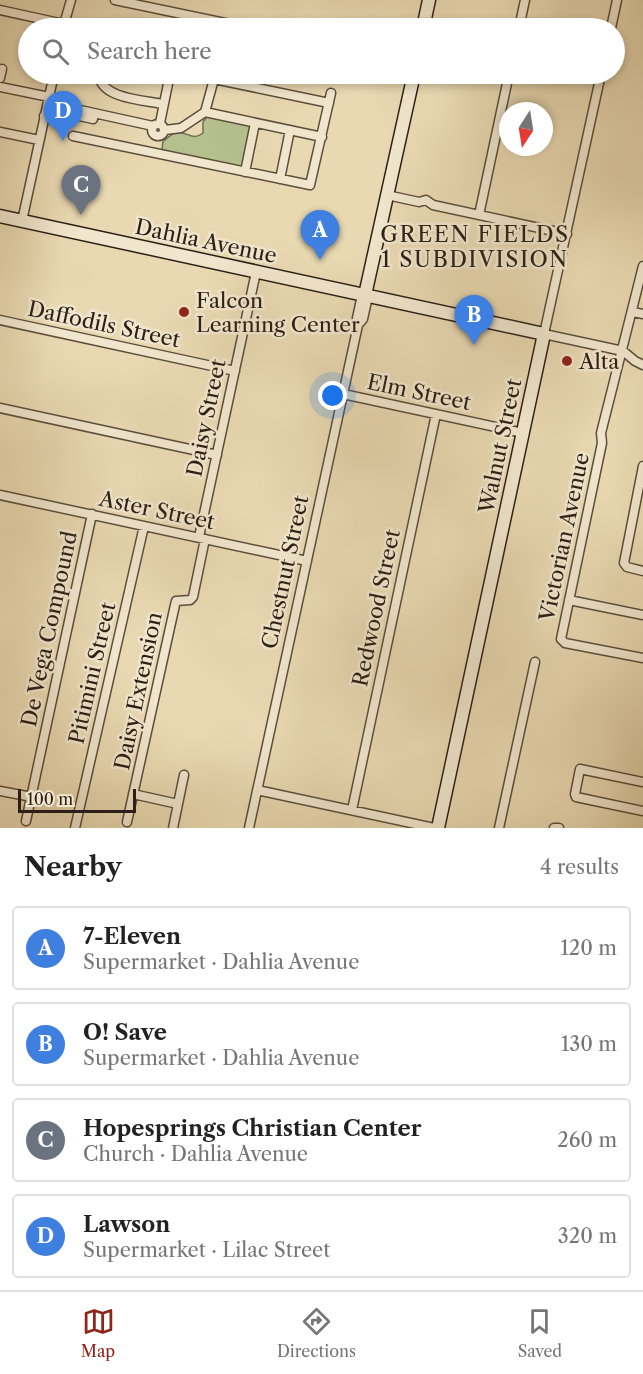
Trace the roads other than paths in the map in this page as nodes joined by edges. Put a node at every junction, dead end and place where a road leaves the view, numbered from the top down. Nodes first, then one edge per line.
1 (71, 0) edge
2 (115, 0) edge
3 (429, 0) edge
4 (525, 0) edge
5 (617, 0) edge
6 (0, 10) edge
7 (32, 18) edge
8 (66, 18) edge
9 (201, 18) edge
10 (425, 18) edge
11 (521, 18) edge
12 (613, 18) edge
13 (2, 69) dead end
14 (0, 78) edge
15 (51, 84) edge
16 (101, 84) edge
17 (168, 84) edge
18 (212, 84) edge
19 (241, 84) edge
20 (412, 84) edge
21 (507, 84) edge
22 (599, 84) edge
23 (0, 87) edge
24 (331, 93) dead end
25 (48, 97) junction
26 (329, 103) junction
27 (163, 104) junction
28 (70, 111) junction
29 (205, 112) junction
30 (45, 116) junction
31 (255, 123) junction
32 (157, 129) junction
33 (290, 130) junction
34 (0, 132) edge
35 (73, 135) dead end
36 (322, 137) junction
37 (39, 140) junction
38 (154, 153) junction
39 (245, 172) junction
40 (280, 179) junction
41 (387, 195) junction
42 (479, 215) junction
43 (0, 216) edge
44 (22, 220) junction
45 (567, 234) junction
46 (643, 266) edge
47 (256, 272) junction
48 (365, 295) junction
49 (633, 312) junction
50 (643, 314) edge
51 (0, 320) edge
52 (544, 334) junction
53 (623, 351) junction
54 (643, 365) edge
55 (235, 370) junction
56 (343, 394) junction
57 (0, 408) edge
58 (436, 414) junction
59 (523, 433) junction
60 (217, 454) junction
61 (643, 466) edge
62 (0, 495) edge
63 (92, 514) junction
64 (144, 526) junction
65 (202, 538) junction
66 (307, 561) junction
67 (643, 571) edge
68 (569, 600) junction
69 (643, 615) edge
70 (643, 658) edge
71 (535, 662) dead end
72 (184, 775) dead end
73 (643, 782) edge
74 (257, 790) junction
75 (0, 791) edge
76 (133, 794) junction
77 (32, 797) junction
78 (178, 804) junction
79 (352, 810) junction
80 (643, 811) edge
81 (27, 821) dead end
82 (127, 822) dead end
83 (75, 828) edge
84 (173, 828) edge
85 (249, 828) edge
86 (436, 828) edge
87 (499, 828) edge

1 - 8 street
2 - 9 street
3 - 10 street
4 - 11 street
5 - 12 street
6 - 7 street
13 - 14 street
15 - 25 street
16 - 27 street
17 - 27 street
18 - 29 street
19 - 26 street
20 - 41 street, Chestnut Street
21 - 42 street
22 - 45 street, Walnut Street
23 - 25 street
24 - 26 street
25 - 28 street
25 - 30 street
26 - 36 street
27 - 32 street
28 - 30 street
28 - 32 street
29 - 31 street
29 - 32 street
30 - 37 street
31 - 33 street
31 - 39 street
32 - 38 street
33 - 36 street
33 - 40 street
34 - 37 street
35 - 38 street
36 - 40 street
37 - 44 street
38 - 39 street
39 - 40 street
41 - 42 street
41 - 48 street, Chestnut Street
42 - 45 street
43 - 44 street, Dahlia Avenue
44 - 47 street, Dahlia Avenue
45 - 52 street, Walnut Street
46 - 49 street, Victorian Avenue
47 - 48 street, Dahlia Avenue
47 - 55 street, Daisy Street
48 - 52 street, Dahlia Avenue
48 - 56 street, Chestnut Street
49 - 50 street
49 - 53 street, Victorian Avenue
51 - 55 street, Daffodils Street
52 - 53 street
52 - 59 street, Walnut Street
53 - 54 street
53 - 68 street, Victorian Avenue
55 - 60 street, Daisy Street
56 - 58 street, Elm Street
56 - 66 street, Chestnut Street
57 - 60 street
58 - 59 street, Elm Street
58 - 79 street, Redwood Street
59 - 86 street, Walnut Street
60 - 65 street, Daisy Street
61 - 67 street
62 - 63 street, Aster Street
63 - 64 street, Aster Street
63 - 77 street, De Vega Compound
64 - 65 street, Aster Street
64 - 83 street, Pitimini Street
65 - 66 street, Aster Street
65 - 76 street, Daisy Extension
66 - 74 street, Chestnut Street
68 - 69 street
68 - 70 street, Victorian Avenue
71 - 87 street
72 - 78 street
73 - 80 street
74 - 79 street
74 - 85 street, Chestnut Street
75 - 77 street
76 - 78 street, Daisy Extension
76 - 82 street, Daisy Extension
77 - 81 street, De Vega Compound
78 - 84 street
79 - 86 street

